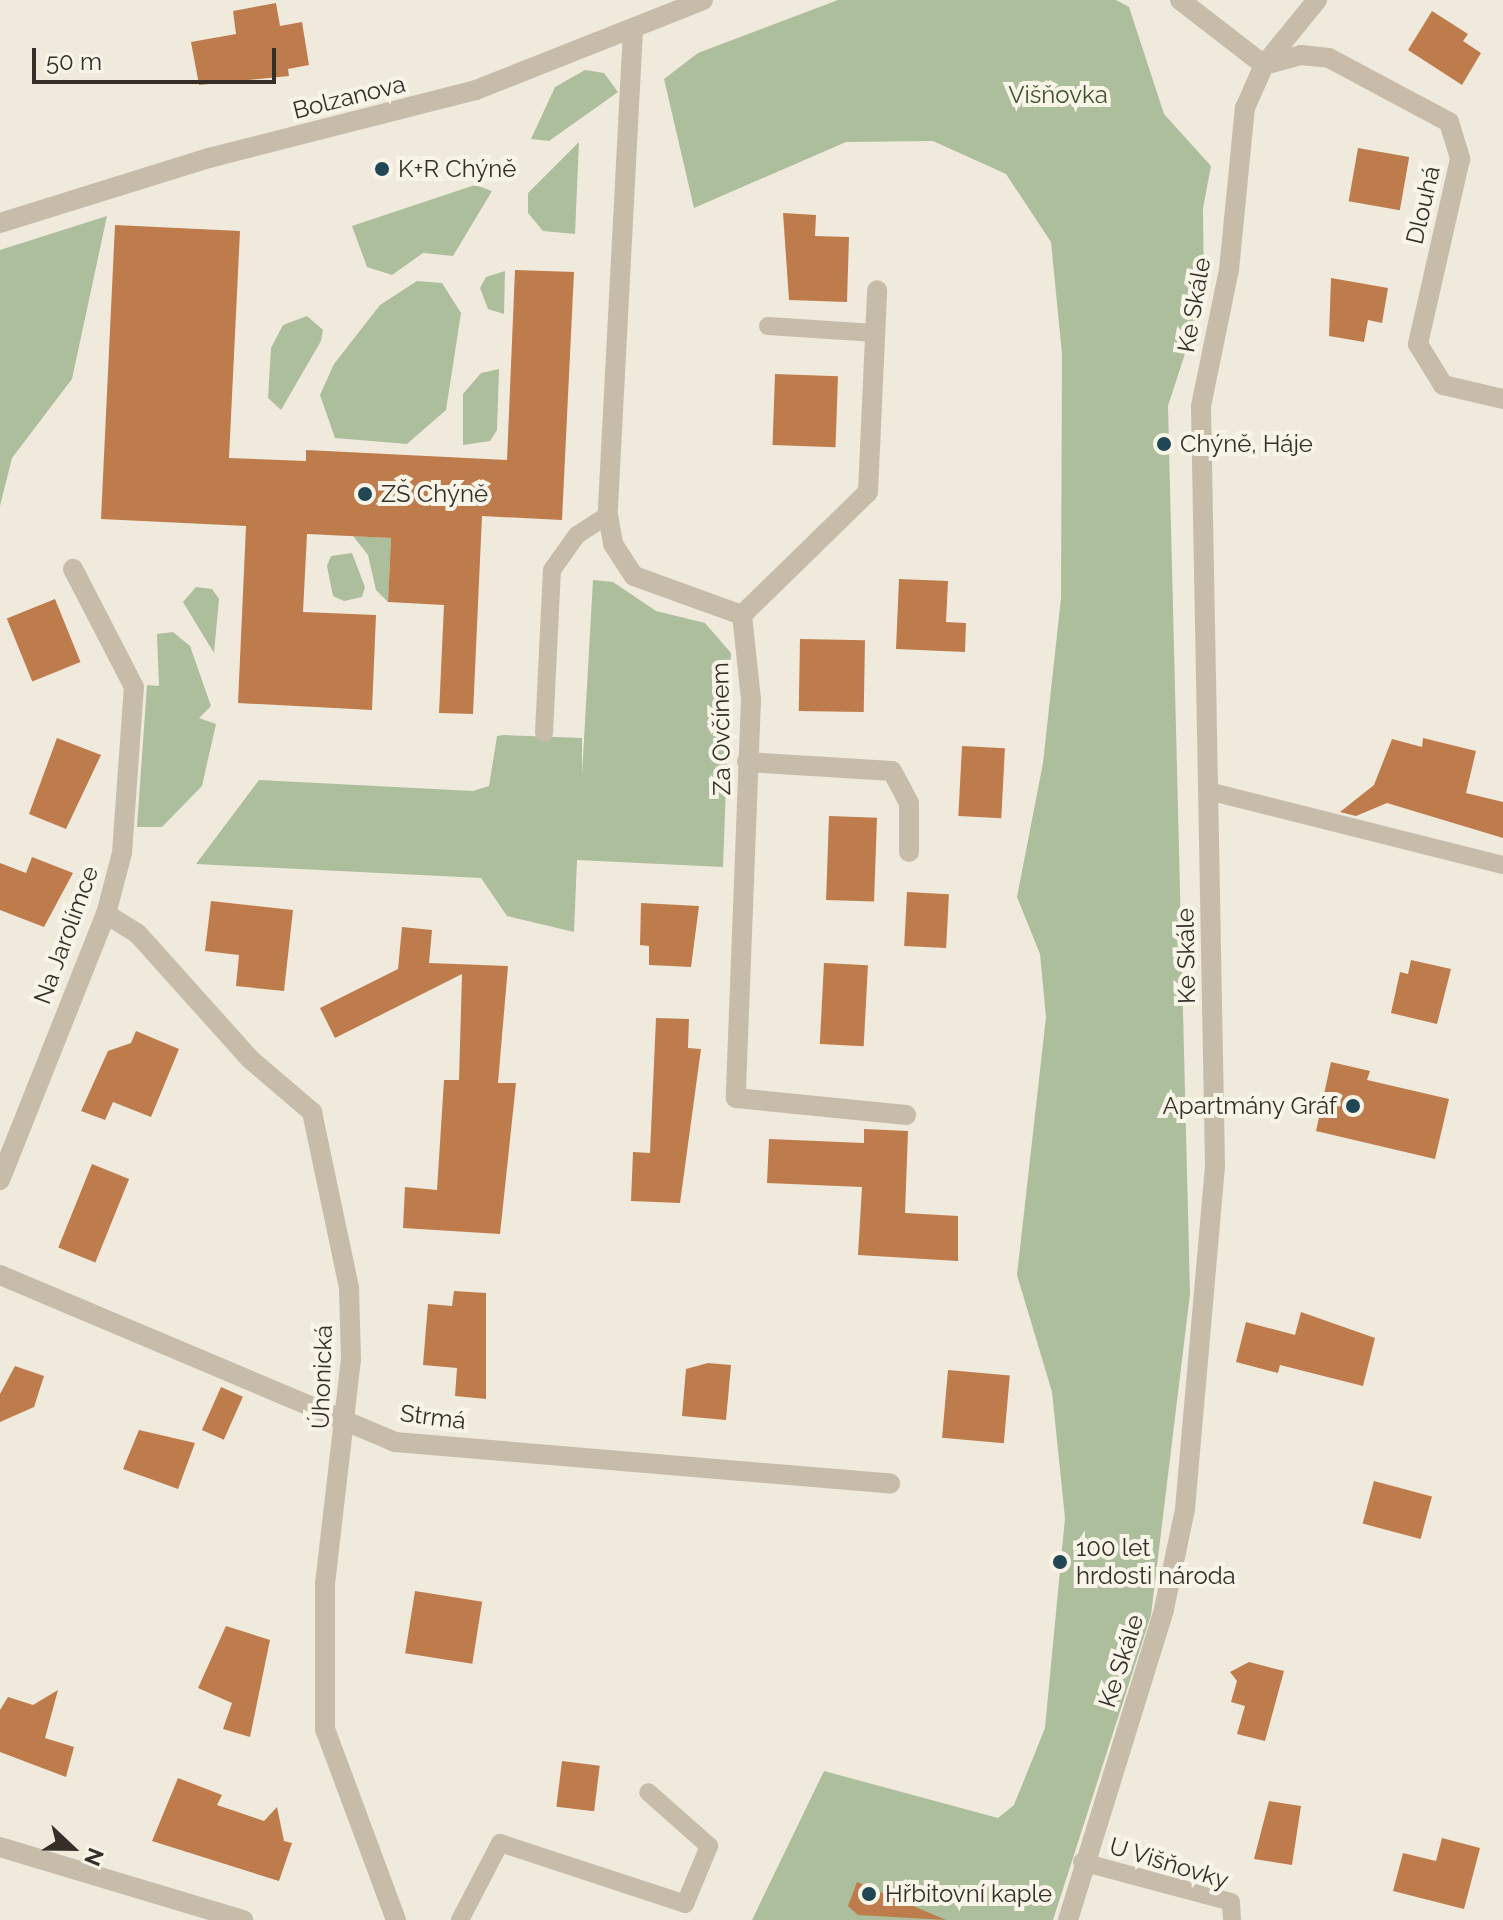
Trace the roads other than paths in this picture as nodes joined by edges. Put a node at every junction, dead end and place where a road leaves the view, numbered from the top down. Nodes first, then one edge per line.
1 (703, 0) edge
2 (1180, 0) edge
3 (1317, 0) edge
4 (633, 30) junction
5 (1264, 65) junction
6 (0, 223) edge
7 (877, 290) dead end
8 (768, 326) dead end
9 (875, 333) junction
10 (1503, 399) edge
11 (608, 515) junction
12 (73, 569) dead end
13 (742, 615) junction
14 (544, 733) dead end
15 (747, 762) junction
16 (1208, 791) junction
17 (909, 852) dead end
18 (1503, 865) edge
19 (106, 914) junction
20 (906, 1115) dead end
21 (0, 1180) edge
22 (0, 1275) edge
23 (348, 1421) junction
24 (890, 1484) dead end
25 (648, 1792) dead end
26 (0, 1847) edge
27 (1082, 1862) junction
28 (243, 1920) edge
29 (396, 1920) edge
30 (460, 1920) edge
31 (1068, 1920) edge
32 (1232, 1920) edge

1 - 4 street, Bolzanova
2 - 5 street
3 - 5 street, Ke Skále
4 - 6 street, Bolzanova
4 - 11 street
5 - 10 street, Dlouhá
5 - 16 street, Ke Skále
7 - 9 street
8 - 9 lane
9 - 13 street
11 - 13 street
11 - 14 lane
12 - 19 street, Na Jarolímce
13 - 15 street, Za Ovčínem
15 - 17 street
15 - 20 street, Za Ovčínem
16 - 18 lane
16 - 27 street, Ke Skále
19 - 21 street, Na Jarolímce
19 - 23 street, Úhonická
22 - 23 street, Strmá
23 - 24 street, Strmá
23 - 29 street, Úhonická
25 - 30 lane
26 - 28 street
27 - 31 street, Ke Skále
27 - 32 lane, U Višňovky

